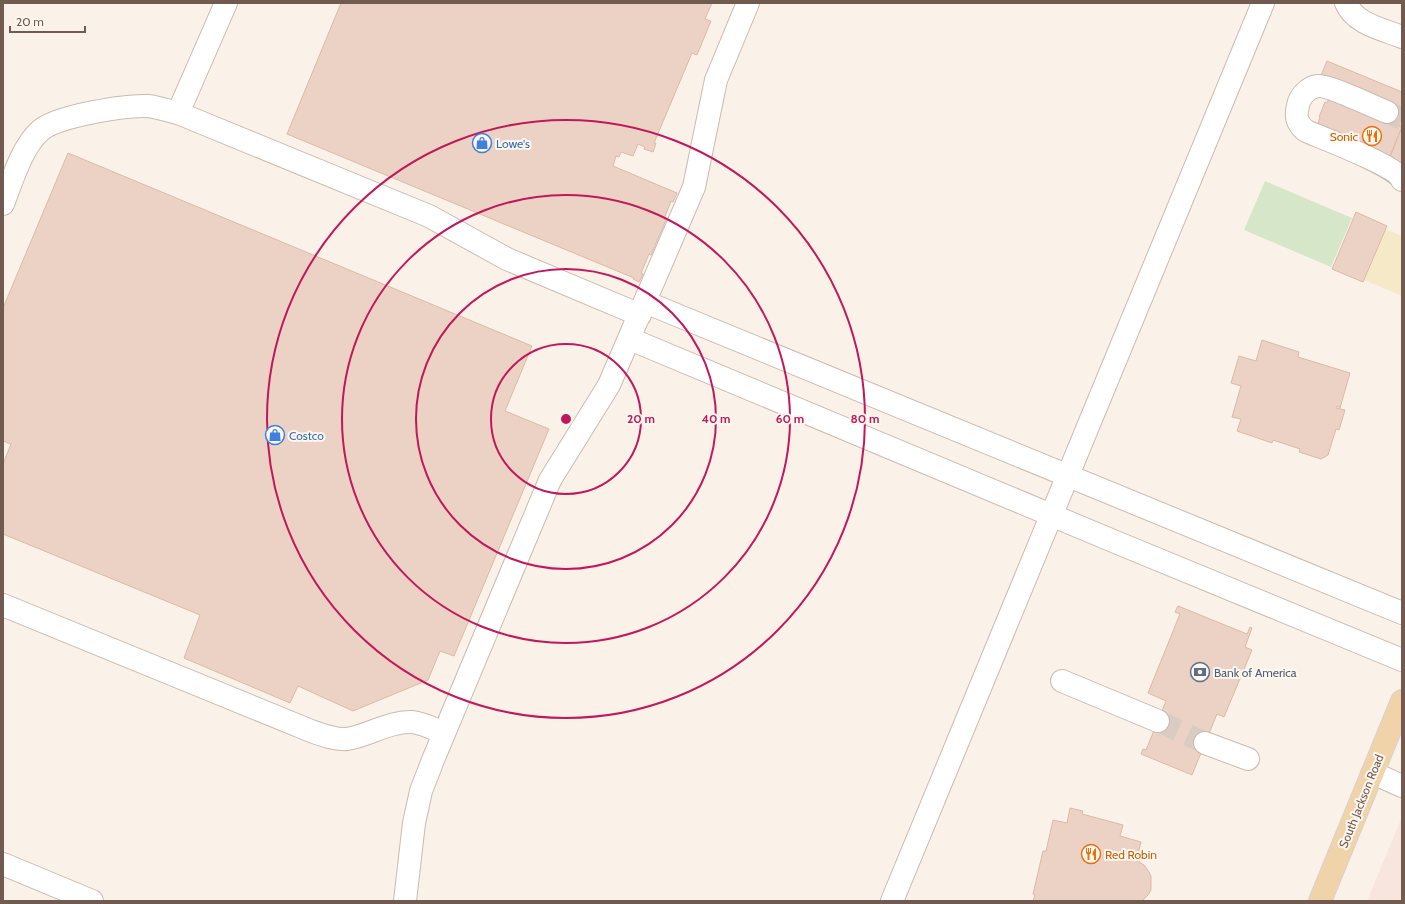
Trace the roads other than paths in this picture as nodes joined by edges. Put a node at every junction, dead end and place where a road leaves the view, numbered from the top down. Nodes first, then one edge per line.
1 (226, 3) edge
2 (748, 3) edge
3 (1263, 3) edge
4 (1346, 3) edge
5 (1402, 37) edge
6 (1387, 112) tunnel mouth
7 (178, 113) junction
8 (1402, 180) edge
9 (3, 204) edge
10 (643, 308) junction
11 (630, 339) junction
12 (1068, 476) junction
13 (1052, 515) junction
14 (3, 605) edge
15 (1402, 614) edge
16 (1402, 660) edge
17 (1062, 681) dead end
18 (1402, 701) edge
19 (1158, 721) tunnel mouth
20 (444, 733) junction
21 (1205, 743) tunnel mouth
22 (1248, 759) dead end
23 (1372, 773) junction
24 (1402, 786) edge
25 (3, 864) edge
26 (92, 901) edge
27 (405, 901) edge
28 (892, 901) edge
29 (1320, 901) edge

1 - 7 street
2 - 10 street
3 - 12 street
4 - 5 street
6 - 8 street
7 - 9 street
7 - 10 street
10 - 11 street
10 - 12 street
11 - 13 street
11 - 20 street
12 - 13 street
12 - 15 street
13 - 16 street
13 - 28 street
14 - 20 street
17 - 19 street
18 - 23 main road, South Jackson Road
20 - 27 street
21 - 22 street
23 - 24 street
23 - 29 main road, South Jackson Road
25 - 26 street

